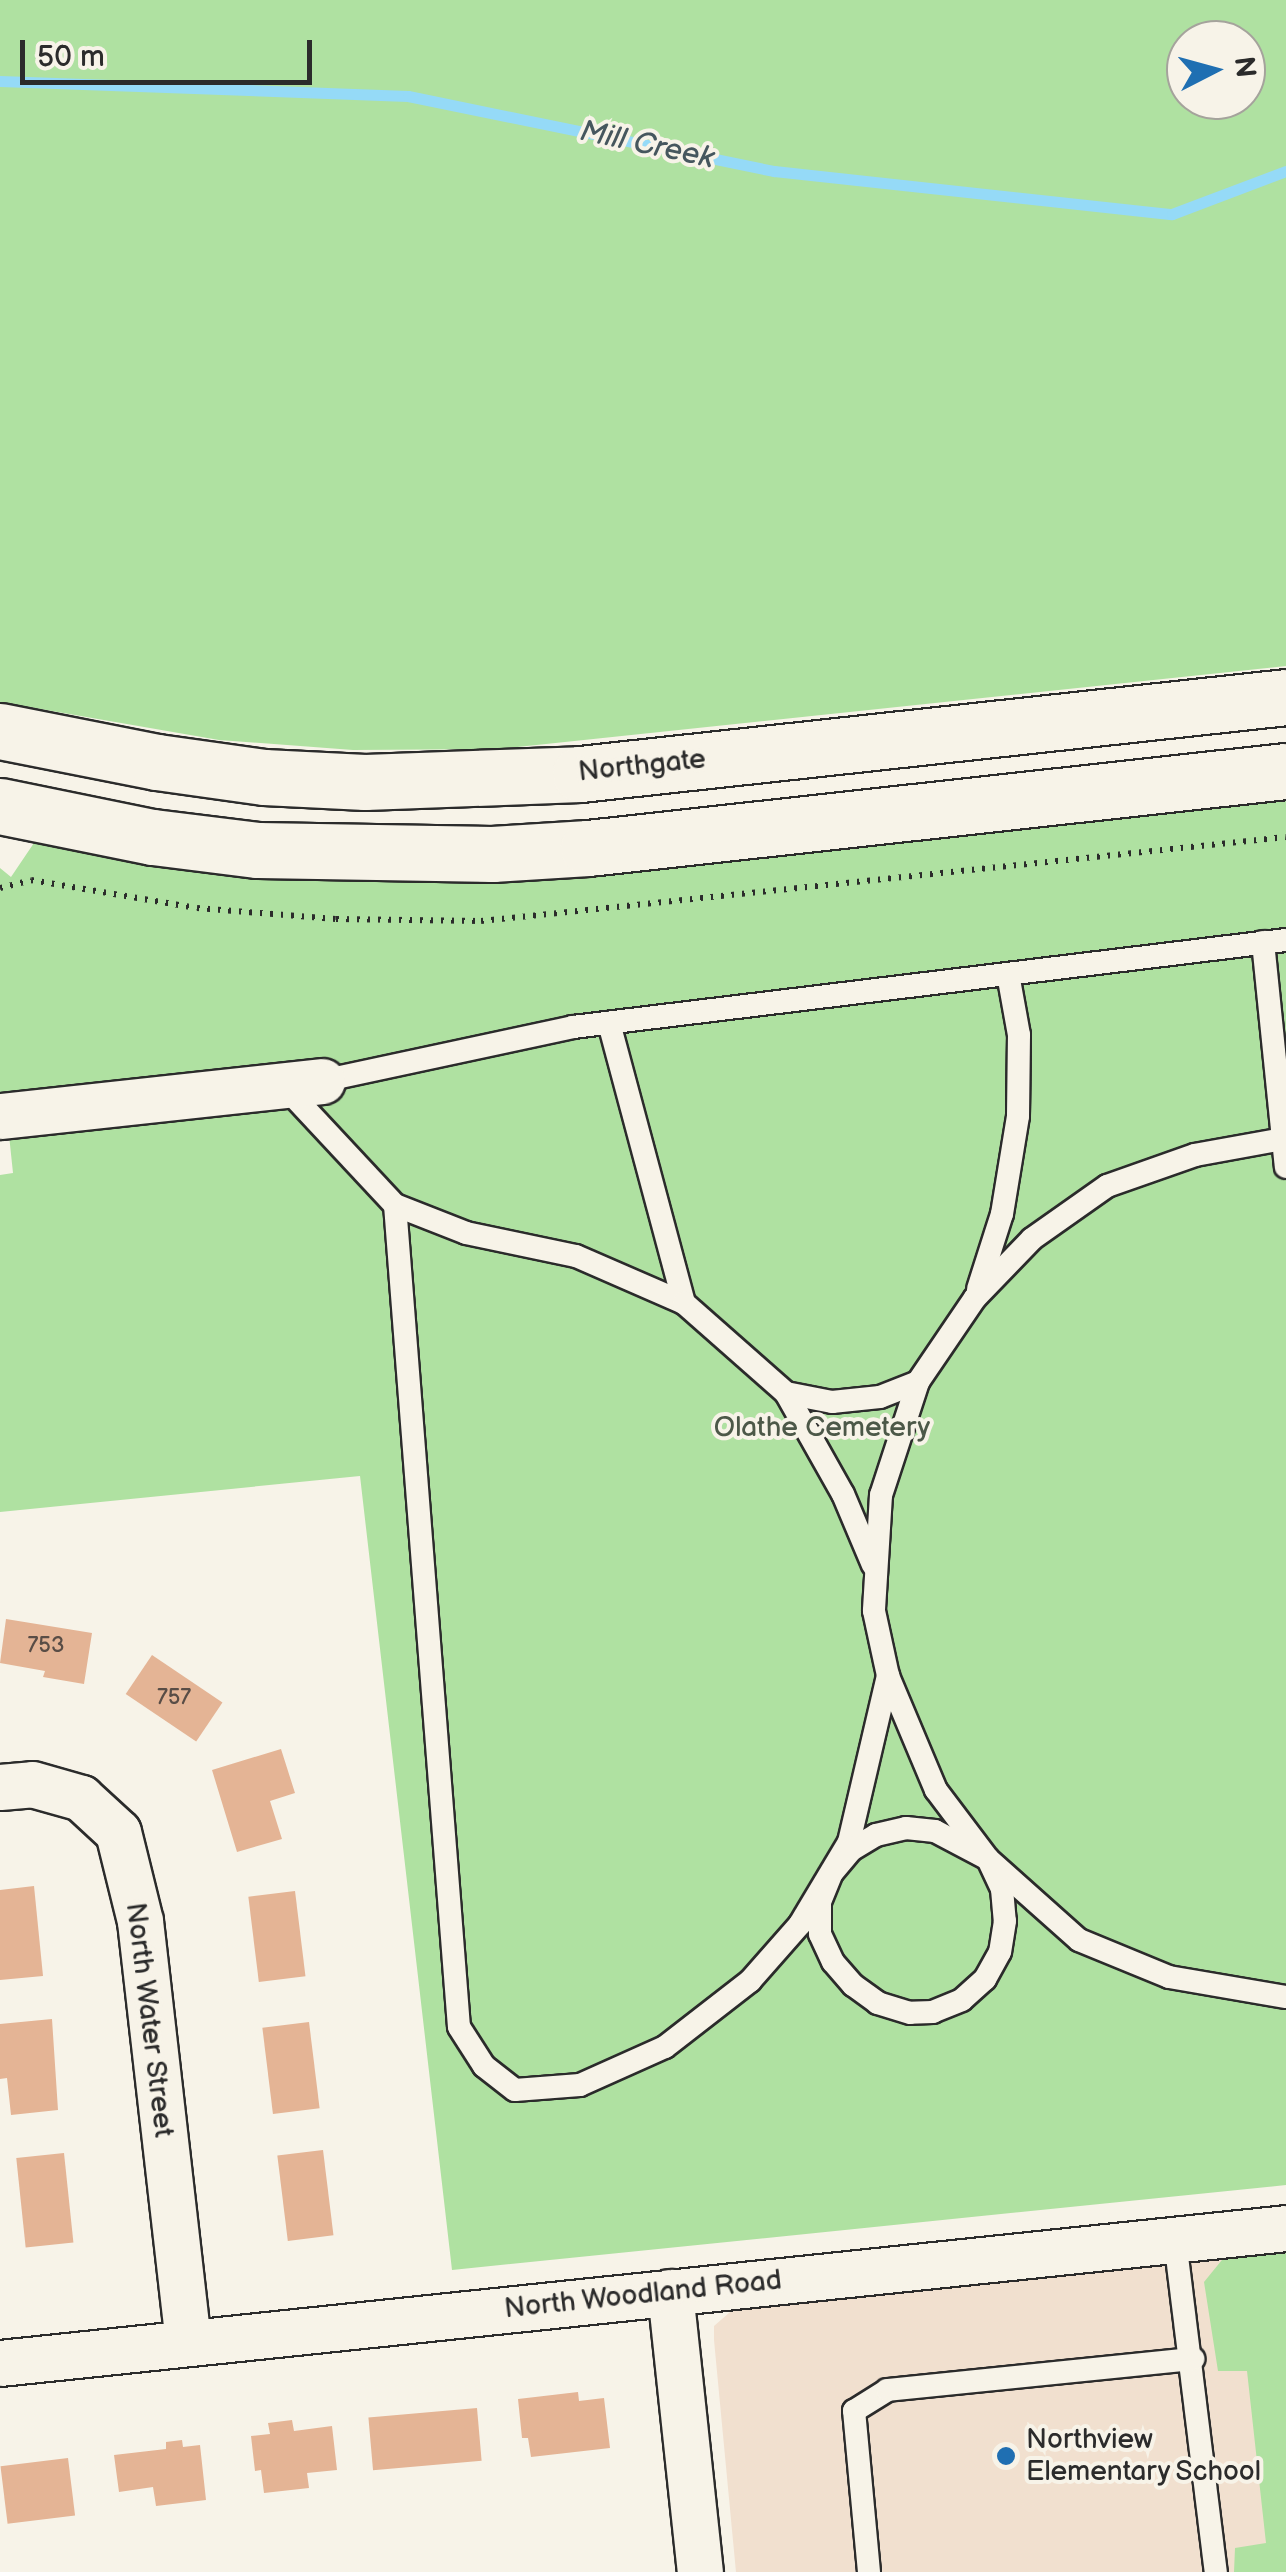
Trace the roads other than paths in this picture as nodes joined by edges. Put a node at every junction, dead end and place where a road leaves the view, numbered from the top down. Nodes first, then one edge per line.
1 (1286, 696) edge
2 (0, 731) edge
3 (1286, 771) edge
4 (0, 806) edge
5 (1275, 941) edge
6 (1008, 974) junction
7 (609, 1023) junction
8 (1281, 1077) edge
9 (303, 1083) junction
10 (0, 1116) edge
11 (1283, 1138) junction
12 (1286, 1167) edge
13 (395, 1205) junction
14 (975, 1298) junction
15 (684, 1303) junction
16 (918, 1382) junction
17 (786, 1393) junction
18 (876, 1572) junction
19 (888, 1676) junction
20 (0, 1787) edge
21 (988, 1858) junction
22 (832, 1874) junction
23 (1286, 1997) edge
24 (1286, 2228) edge
25 (1175, 2240) junction
26 (670, 2292) junction
27 (188, 2342) junction
28 (1192, 2359) junction
29 (0, 2363) edge
30 (700, 2572) edge
31 (868, 2572) edge
32 (1216, 2572) edge

1 - 2 main road, Northgate
3 - 4 main road
5 - 6 lane
5 - 8 lane
6 - 7 lane
6 - 14 lane
7 - 9 lane
7 - 15 lane
8 - 11 lane
9 - 10 street
9 - 13 lane
11 - 12 lane
11 - 14 lane
13 - 15 lane
13 - 22 lane
14 - 16 lane
15 - 17 lane
16 - 17 lane
16 - 18 lane
17 - 18 lane
18 - 19 lane
19 - 21 lane
19 - 22 lane
20 - 27 street, North Water Street
21 - 22 lane
21 - 22 lane
21 - 23 lane
24 - 25 street, North Woodland Road
25 - 26 street, North Woodland Road
25 - 28 lane
26 - 27 street, North Woodland Road
26 - 30 street
27 - 29 street, North Woodland Road
28 - 31 lane
28 - 32 lane

